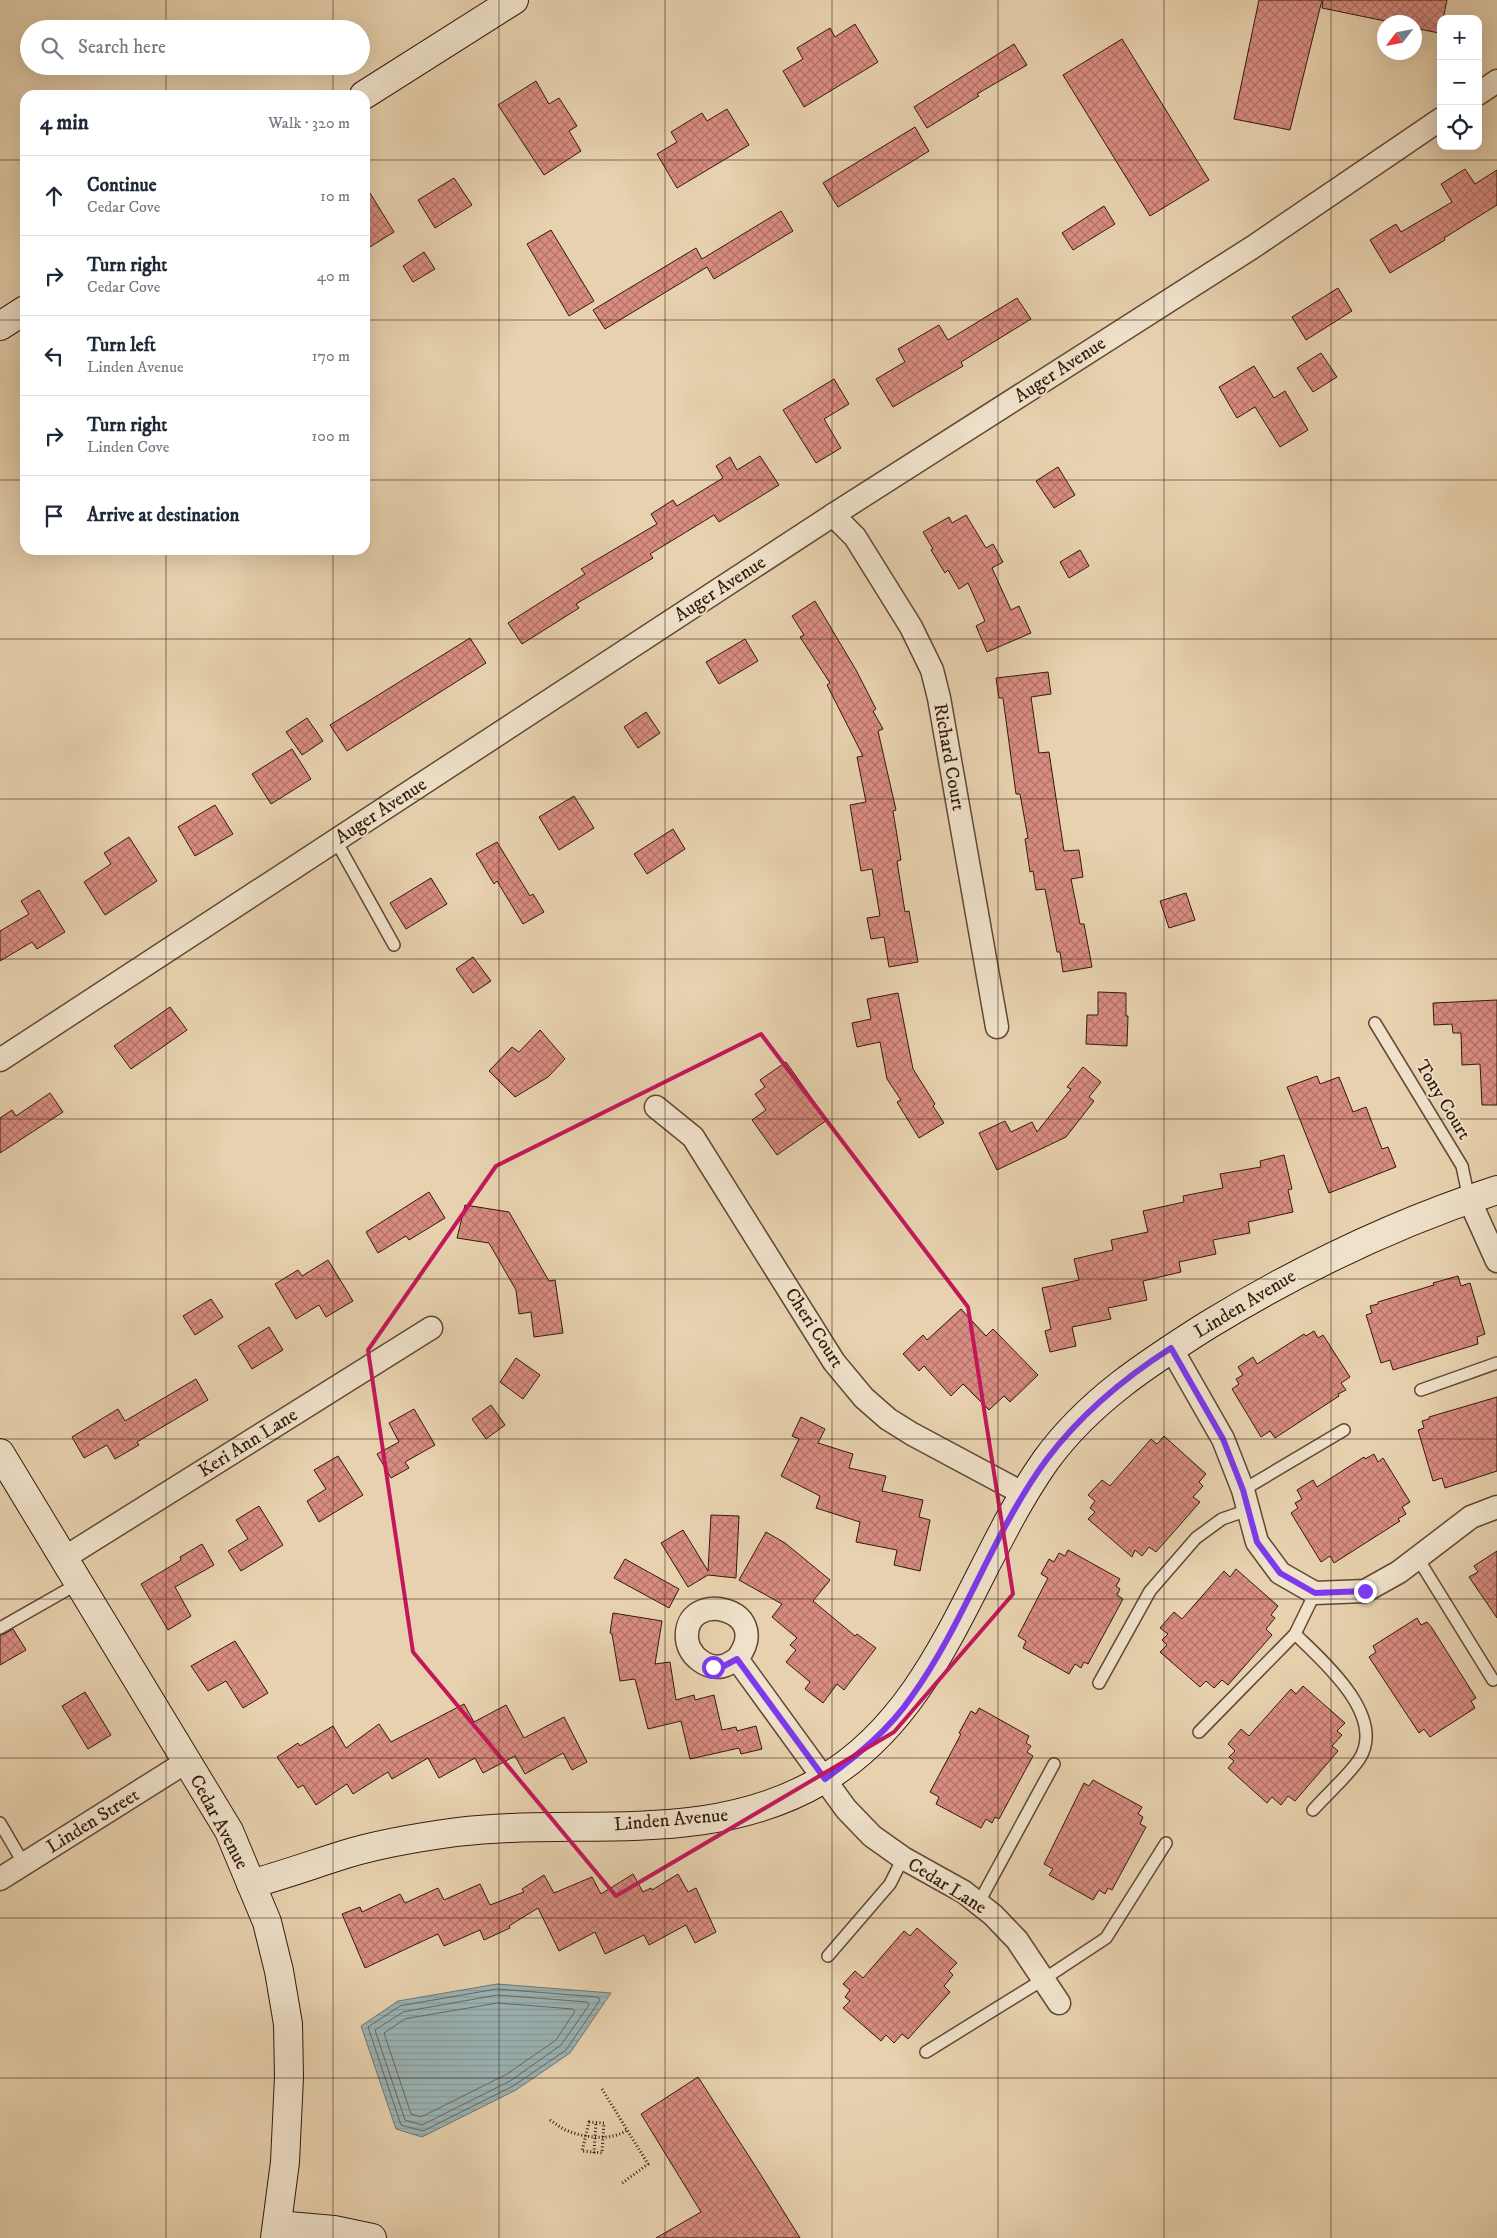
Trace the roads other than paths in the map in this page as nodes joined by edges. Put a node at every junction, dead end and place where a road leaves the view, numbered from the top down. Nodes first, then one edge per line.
1 (514, 0) edge
2 (1497, 81) edge
3 (370, 91) edge
4 (1482, 91) edge
5 (1437, 123) edge
6 (20, 313) edge
7 (0, 326) edge
8 (833, 515) junction
9 (336, 840) junction
10 (394, 945) dead end
11 (1375, 1024) dead end
12 (997, 1026) dead end
13 (0, 1060) edge
14 (656, 1107) dead end
15 (1497, 1190) edge
16 (1469, 1199) junction
17 (1497, 1261) edge
18 (431, 1328) dead end
19 (1171, 1348) junction
20 (1497, 1363) edge
21 (1421, 1390) dead end
22 (1344, 1430) dead end
23 (0, 1453) edge
24 (1024, 1494) junction
25 (1246, 1500) junction
26 (1497, 1506) edge
27 (1417, 1557) junction
28 (64, 1558) junction
29 (79, 1583) junction
30 (1315, 1593) junction
31 (0, 1628) edge
32 (1294, 1634) junction
33 (737, 1659) dead end
34 (1493, 1680) dead end
35 (1099, 1683) dead end
36 (1199, 1732) dead end
37 (186, 1762) junction
38 (1054, 1764) dead end
39 (825, 1779) junction
40 (1313, 1810) dead end
41 (0, 1823) edge
42 (1166, 1843) dead end
43 (903, 1858) junction
44 (24, 1864) junction
45 (0, 1879) edge
46 (251, 1884) junction
47 (978, 1904) junction
48 (828, 1956) dead end
49 (1044, 1979) junction
50 (1059, 2003) dead end
51 (926, 2052) dead end
52 (276, 2231) edge
53 (372, 2238) edge

1 - 3 street
2 - 4 street
5 - 8 street, Auger Avenue
6 - 7 street
8 - 9 street, Auger Avenue
8 - 12 street, Richard Court
9 - 10 lane
9 - 13 street, Auger Avenue
11 - 16 lane, Tony Court
14 - 24 street, Cheri Court
15 - 16 street, Linden Avenue
16 - 17 street
16 - 19 street, Linden Avenue
18 - 28 street, Keri Ann Lane
19 - 24 street, Linden Avenue
19 - 25 street
20 - 21 lane
22 - 25 lane
23 - 28 street, Cedar Avenue
24 - 39 street, Linden Avenue
25 - 30 street
25 - 35 lane
26 - 27 street
27 - 30 street
27 - 34 lane
28 - 29 street, Cedar Avenue
29 - 31 lane
29 - 37 street, Cedar Avenue
30 - 32 lane
32 - 36 lane
32 - 40 lane
33 - 39 street, Cedar Lane
37 - 44 street, Linden Street
37 - 46 street, Cedar Avenue
38 - 47 lane
39 - 43 street, Cedar Lane
39 - 46 street, Linden Avenue
41 - 44 lane
42 - 49 lane
43 - 47 street, Cedar Lane
43 - 48 lane
44 - 45 street, Linden Street
46 - 52 street, Cedar Avenue
47 - 49 street, Cedar Lane
49 - 50 street, Cedar Lane
49 - 51 lane
52 - 53 street

